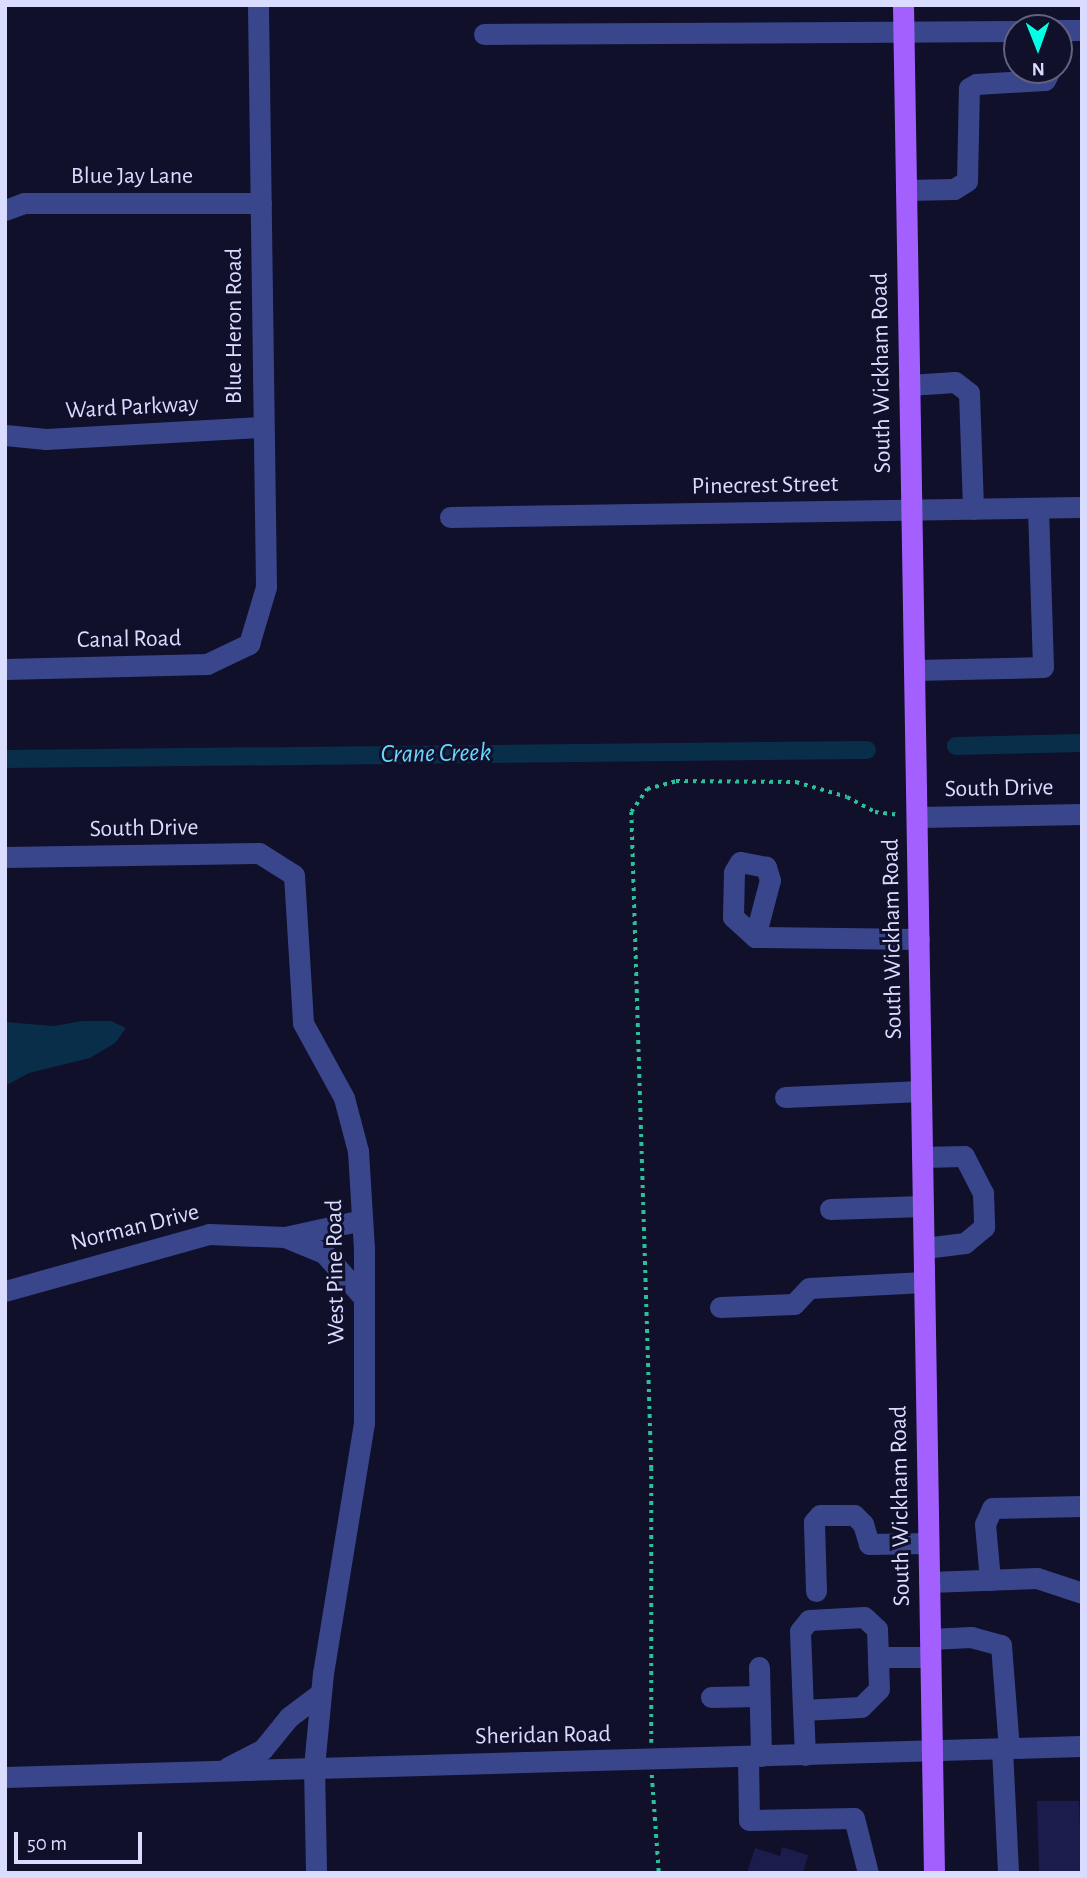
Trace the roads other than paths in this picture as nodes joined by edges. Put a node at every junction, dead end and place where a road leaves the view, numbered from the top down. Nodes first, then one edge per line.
1 (258, 5) edge
2 (902, 5) edge
3 (1003, 31) edge
4 (903, 33) junction
5 (484, 34) dead end
6 (1003, 82) edge
7 (906, 190) junction
8 (261, 204) junction
9 (5, 210) edge
10 (909, 385) junction
11 (262, 428) junction
12 (5, 435) edge
13 (1038, 508) junction
14 (1082, 508) edge
15 (973, 509) junction
16 (911, 510) junction
17 (450, 517) dead end
18 (249, 644) joint
19 (5, 669) edge
20 (914, 670) junction
21 (1082, 814) edge
22 (917, 817) junction
23 (5, 857) edge
24 (282, 863) joint
25 (755, 937) dead end
26 (919, 939) junction
27 (921, 1091) junction
28 (785, 1097) dead end
29 (922, 1157) junction
30 (923, 1206) junction
31 (830, 1209) dead end
32 (362, 1220) junction
33 (285, 1237) junction
34 (924, 1248) junction
35 (924, 1282) junction
36 (5, 1292) edge
37 (364, 1298) junction
38 (720, 1307) dead end
39 (1082, 1506) edge
40 (928, 1543) junction
41 (990, 1580) junction
42 (929, 1582) junction
43 (816, 1591) dead end
44 (1082, 1593) edge
45 (930, 1648) junction
46 (878, 1657) junction
47 (759, 1667) dead end
48 (321, 1693) junction
49 (759, 1696) junction
50 (711, 1697) dead end
51 (803, 1710) junction
52 (1082, 1746) edge
53 (1006, 1749) junction
54 (932, 1752) junction
55 (805, 1755) junction
56 (755, 1757) junction
57 (314, 1766) junction
58 (223, 1770) junction
59 (5, 1777) edge
60 (316, 1873) edge
61 (868, 1873) edge
62 (934, 1873) edge
63 (1008, 1873) edge

1 - 8 street, Blue Heron Road
2 - 4 main road, South Wickham Road
3 - 4 street
4 - 5 street
4 - 7 main road, South Wickham Road
6 - 7 street
7 - 10 main road, South Wickham Road
8 - 9 street, Blue Jay Lane
8 - 11 street, Blue Heron Road
10 - 15 street
10 - 16 main road, South Wickham Road
11 - 12 street, Ward Parkway
11 - 18 street, Blue Heron Road
13 - 14 street, Pinecrest Street
13 - 15 street, Pinecrest Street
13 - 20 street
15 - 16 street, Pinecrest Street
16 - 17 street, Pinecrest Street
16 - 20 main road, South Wickham Road
18 - 19 street, Canal Road
20 - 22 main road, South Wickham Road
21 - 22 street, South Drive
22 - 26 main road, South Wickham Road
23 - 24 street, South Drive
24 - 32 street, West Pine Road
25 - 26 street
26 - 27 main road, South Wickham Road
27 - 28 street
27 - 29 main road, South Wickham Road
29 - 30 main road, South Wickham Road
29 - 34 street
30 - 31 street
30 - 34 main road, South Wickham Road
32 - 33 street, Norman Drive
32 - 37 street, West Pine Road
33 - 36 street, Norman Drive
33 - 37 street
34 - 35 main road, South Wickham Road
35 - 38 street
35 - 40 main road, South Wickham Road
37 - 48 street, West Pine Road
39 - 41 street
40 - 42 main road, South Wickham Road
40 - 43 street
41 - 42 street
41 - 44 street
42 - 45 main road, South Wickham Road
45 - 46 street
45 - 53 street
45 - 54 main road, South Wickham Road
46 - 51 street
46 - 51 street
47 - 49 street
48 - 57 street, West Pine Road
48 - 58 street
49 - 50 street
49 - 56 street
51 - 55 street
52 - 53 street, Sheridan Road
53 - 54 street, Sheridan Road
53 - 63 street
54 - 55 street, Sheridan Road
54 - 62 main road, South Wickham Road
55 - 56 street, Sheridan Road
56 - 57 street, Sheridan Road
56 - 61 street
57 - 58 street, Sheridan Road
57 - 60 street, West Pine Road
58 - 59 street, Sheridan Road

